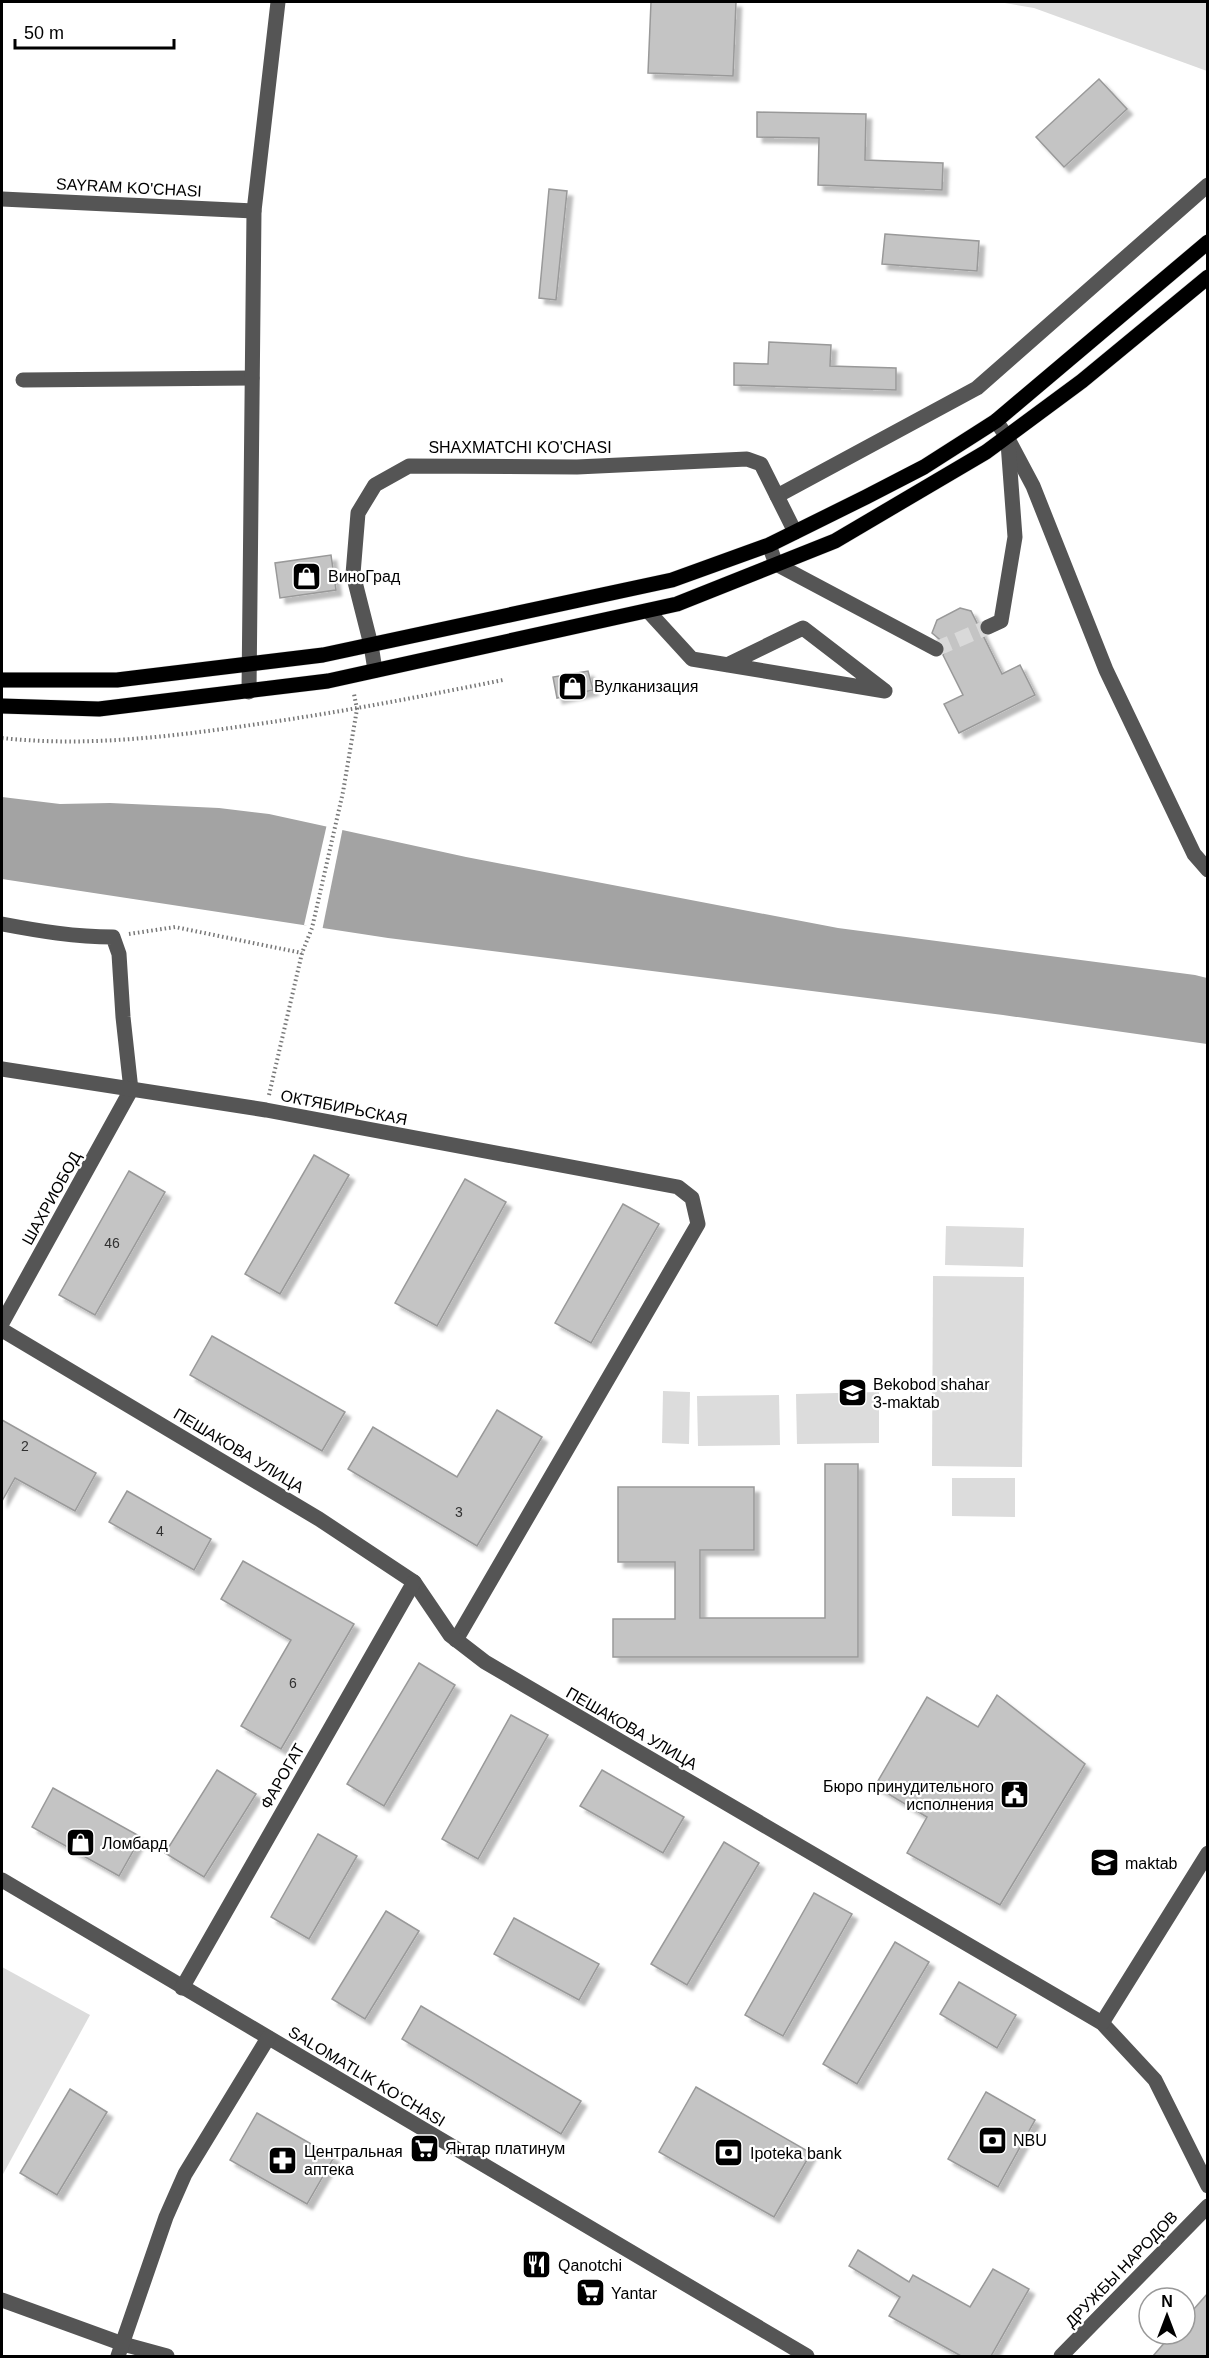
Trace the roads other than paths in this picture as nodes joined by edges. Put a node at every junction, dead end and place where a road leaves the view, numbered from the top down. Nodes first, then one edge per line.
1 (278, 2) edge
2 (1208, 185) edge
3 (2, 199) edge
4 (254, 212) junction
5 (1208, 242) edge
6 (1208, 277) edge
7 (252, 378) junction
8 (23, 380) dead end
9 (996, 421) junction
10 (1007, 437) junction
11 (777, 496) junction
12 (795, 532) junction
13 (768, 544) junction
14 (776, 564) junction
15 (648, 611) junction
16 (988, 627) tunnel mouth
17 (371, 645) junction
18 (936, 649) dead end
19 (249, 665) junction
20 (728, 665) junction
21 (375, 670) junction
22 (2, 680) edge
23 (249, 692) junction
24 (2, 706) edge
25 (1208, 870) edge
26 (2, 924) edge
27 (2, 1069) edge
28 (131, 1090) junction
29 (2, 1323) edge
30 (2, 1330) edge
31 (414, 1582) junction
32 (456, 1640) junction
33 (1208, 1853) edge
34 (2, 1880) edge
35 (182, 1988) junction
36 (1102, 2023) junction
37 (267, 2038) junction
38 (1208, 2186) edge
39 (1208, 2206) edge
40 (2, 2300) edge
41 (121, 2350) edge
42 (167, 2356) edge
43 (807, 2356) edge
44 (1061, 2356) edge

1 - 4 street
2 - 11 street
3 - 4 street, SAYRAM KO'CHASI
4 - 7 street
5 - 9 main road
6 - 10 main road
7 - 8 street
7 - 19 street
9 - 10 street
9 - 12 main road
10 - 14 main road
10 - 16 street
10 - 25 street
11 - 12 street, SHAXMATCHI KO'CHASI
11 - 17 street, SHAXMATCHI KO'CHASI
12 - 13 main road
13 - 14 street
13 - 17 main road
14 - 15 main road
14 - 18 street
15 - 20 street
15 - 21 main road
17 - 19 main road
17 - 21 street, SHAXMATCHI KO'CHASI
19 - 22 main road
19 - 23 street
20 - 20 street
21 - 23 main road
23 - 24 main road
26 - 28 street
27 - 28 street, ОКТЯБИРЬСКАЯ
28 - 29 street, ШАХРИОБОД
28 - 32 street, ОКТЯБИРЬСКАЯ
30 - 31 street, ПЕШАКОВА УЛИЦА
31 - 32 street, ПЕШАКОВА УЛИЦА
31 - 35 street, ФАРОГАТ
32 - 36 street, ПЕШАКОВА УЛИЦА
33 - 36 street
34 - 35 street, SALOMATLIK KO‘CHASI
35 - 37 street, SALOMATLIK KO‘CHASI
36 - 38 street, ПЕШАКОВА УЛИЦА
37 - 41 street
37 - 43 street, SALOMATLIK KO‘CHASI
39 - 44 street, ДРУЖБЫ НАРОДОВ
40 - 41 street
41 - 42 street

